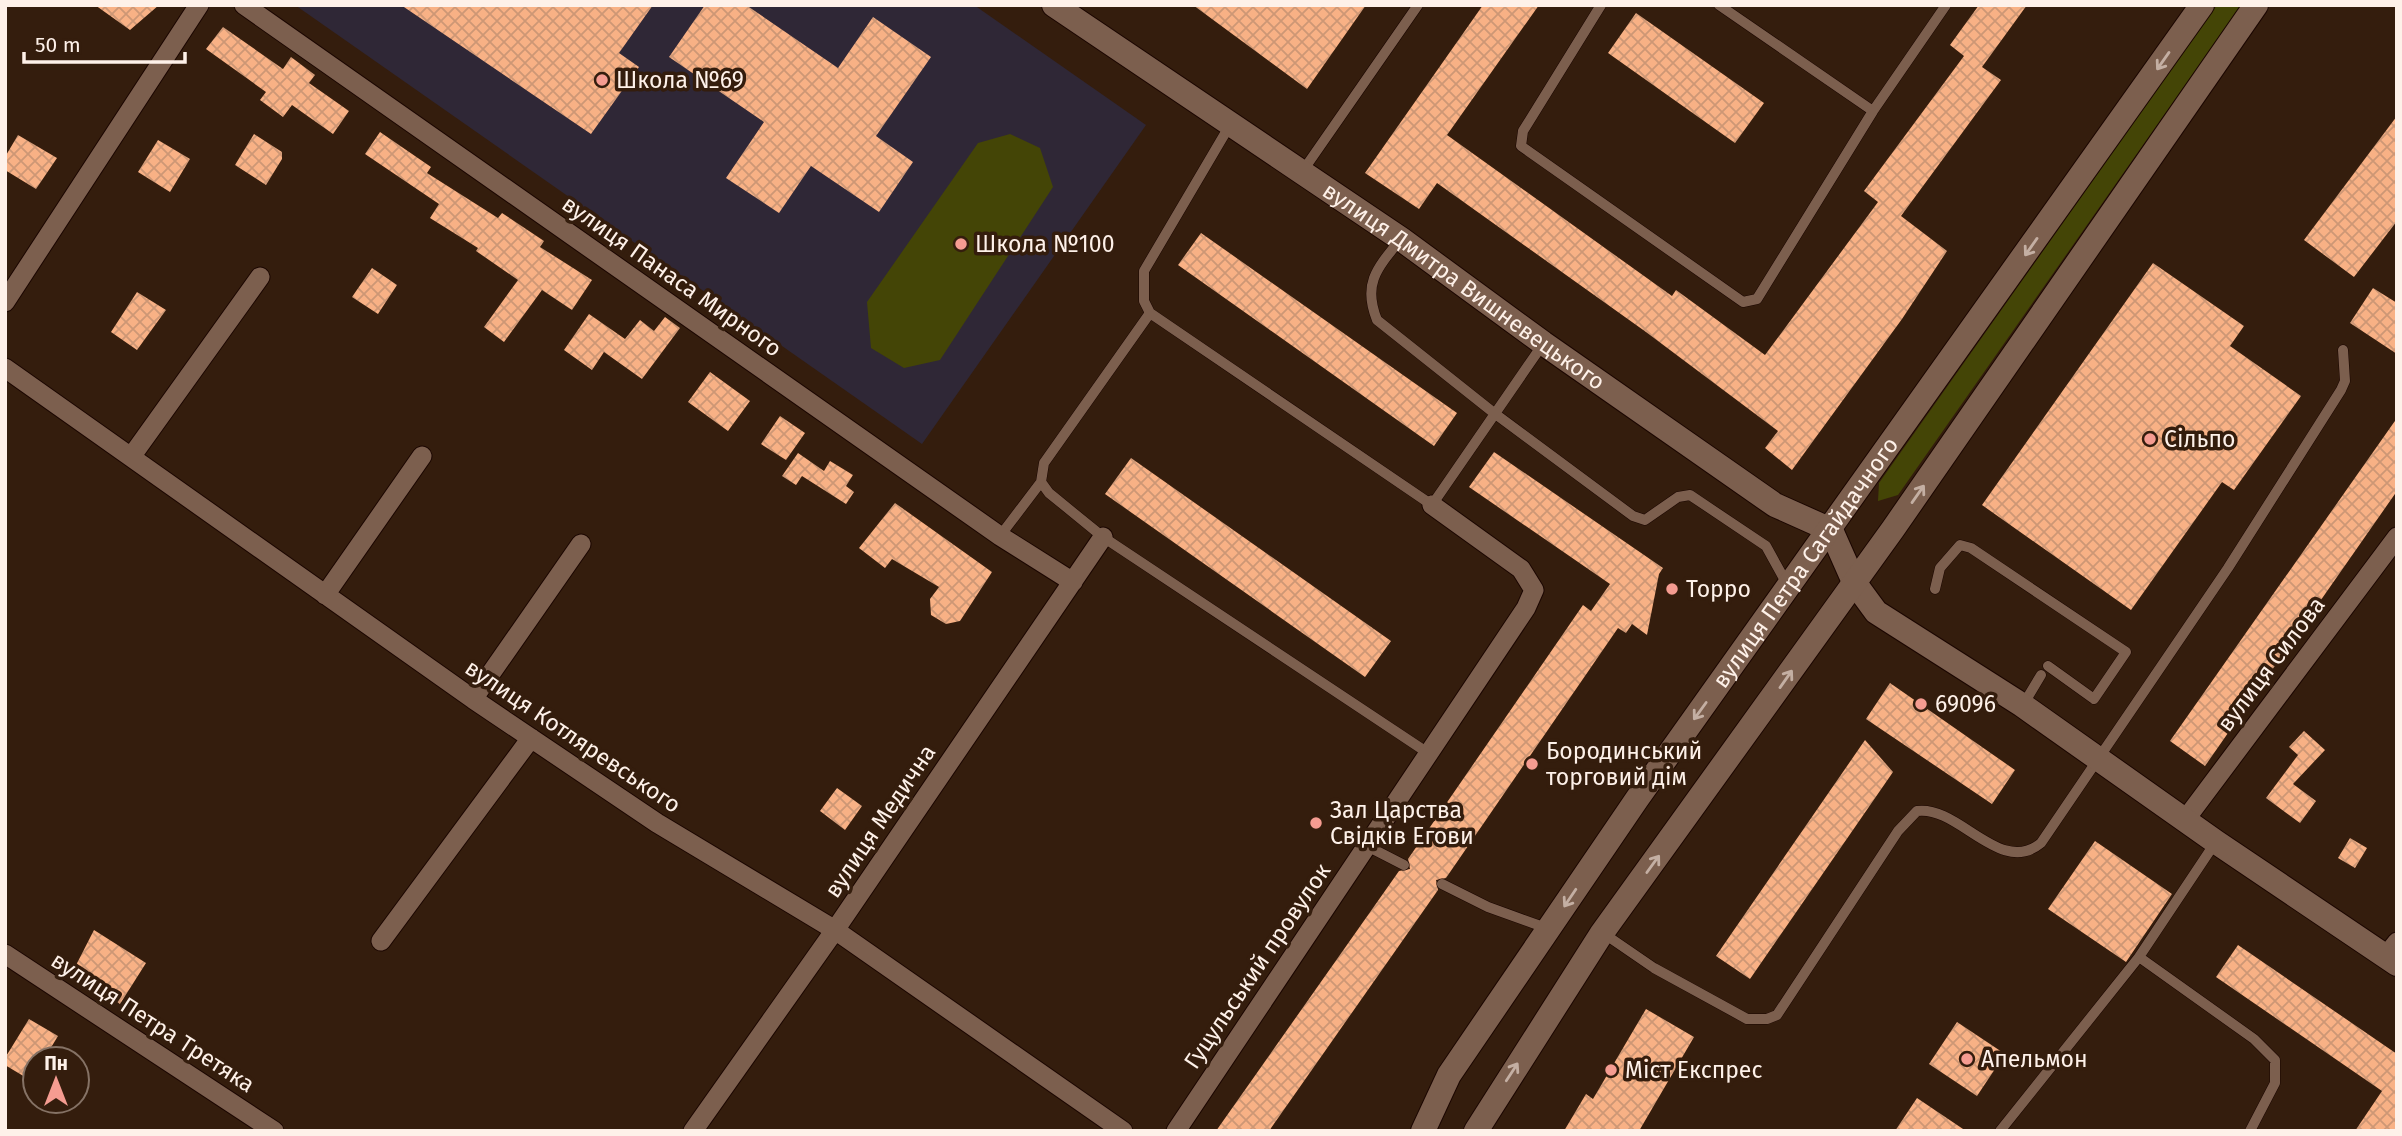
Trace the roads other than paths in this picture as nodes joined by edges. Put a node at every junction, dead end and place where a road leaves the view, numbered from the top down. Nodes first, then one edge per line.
1 (199, 5) edge
2 (244, 5) edge
3 (1054, 5) edge
4 (1418, 5) edge
5 (1601, 5) edge
6 (1718, 5) edge
7 (1945, 5) edge
8 (2202, 5) edge
9 (2256, 5) edge
10 (1873, 111) junction
11 (1230, 125) junction
12 (1302, 172) junction
13 (1401, 239) junction
14 (260, 277) dead end
15 (5, 302) edge
16 (1150, 313) junction
17 (1543, 343) junction
18 (2343, 351) dead end
19 (5, 368) edge
20 (1493, 414) junction
21 (422, 456) dead end
22 (131, 457) junction
23 (1041, 482) junction
24 (1432, 505) junction
25 (1831, 530) junction
26 (1000, 536) junction
27 (1102, 537) junction
28 (2397, 537) edge
29 (581, 544) dead end
30 (1073, 582) junction
31 (1854, 582) junction
32 (1789, 587) junction
33 (1935, 589) dead end
34 (325, 595) junction
35 (2048, 666) dead end
36 (2040, 676) dead end
37 (473, 699) junction
38 (2022, 705) junction
39 (531, 738) junction
40 (1428, 754) junction
41 (2096, 758) junction
42 (2185, 820) junction
43 (2216, 842) junction
44 (1367, 846) junction
45 (1404, 865) dead end
46 (1442, 884) dead end
47 (1549, 929) junction
48 (835, 930) junction
49 (1602, 933) junction
50 (381, 941) dead end
51 (5, 954) edge
52 (2393, 954) edge
53 (2139, 957) junction
54 (274, 1131) edge
55 (693, 1131) edge
56 (1123, 1131) edge
57 (1176, 1131) edge
58 (1423, 1131) edge
59 (1476, 1131) edge
60 (2000, 1131) edge
61 (2250, 1131) edge

1 - 15 street
2 - 26 street, вулиця Панаса Мирного
3 - 11 street, вулиця Дмитра Вишневецького
4 - 12 lane
5 - 10 lane
6 - 10 lane
7 - 10 lane
8 -> 25 street, вулиця Петра Сагайдачного
31 -> 9 street
11 - 12 street, вулиця Дмитра Вишневецького
11 - 16 lane
12 - 13 street, вулиця Дмитра Вишневецького
13 - 17 street, вулиця Дмитра Вишневецького
13 - 20 lane
14 - 22 street
16 - 23 lane
16 - 24 lane
17 - 20 lane
17 - 25 street, вулиця Дмитра Вишневецького
18 - 41 lane
19 - 22 street, вулиця Котляревського
20 - 24 lane
20 - 32 lane
21 - 34 street
22 - 34 street, вулиця Котляревського
23 - 26 lane
23 - 27 lane
24 - 40 street, Гуцульський провулок
25 - 31 street
25 - 32 street, вулиця Петра Сагайдачного
26 - 30 street, вулиця Панаса Мирного
27 - 30 street, вулиця Медична
27 - 40 lane
28 - 42 street, вулиця Силова
29 - 37 street
30 - 48 street, вулиця Медична
31 - 38 street
49 -> 31 street
32 -> 47 street, вулиця Петра Сагайдачного
33 - 35 lane
34 - 37 street, вулиця Котляревського
36 - 38 lane
37 - 39 street, вулиця Котляревського
38 - 41 street
39 - 48 street, вулиця Котляревського
39 - 50 street
40 - 44 street, Гуцульський провулок
41 - 42 street
41 - 49 lane
42 - 43 street
43 - 52 street
43 - 53 lane
44 - 45 lane
44 - 57 street, Гуцульський провулок
46 - 47 lane
47 - 58 street, вулиця Петра Сагайдачного
48 - 55 street, вулиця Медична
48 - 56 street, вулиця Котляревського
59 -> 49 street
51 - 54 street, вулиця Петра Третяка
53 - 60 lane
53 - 61 lane

